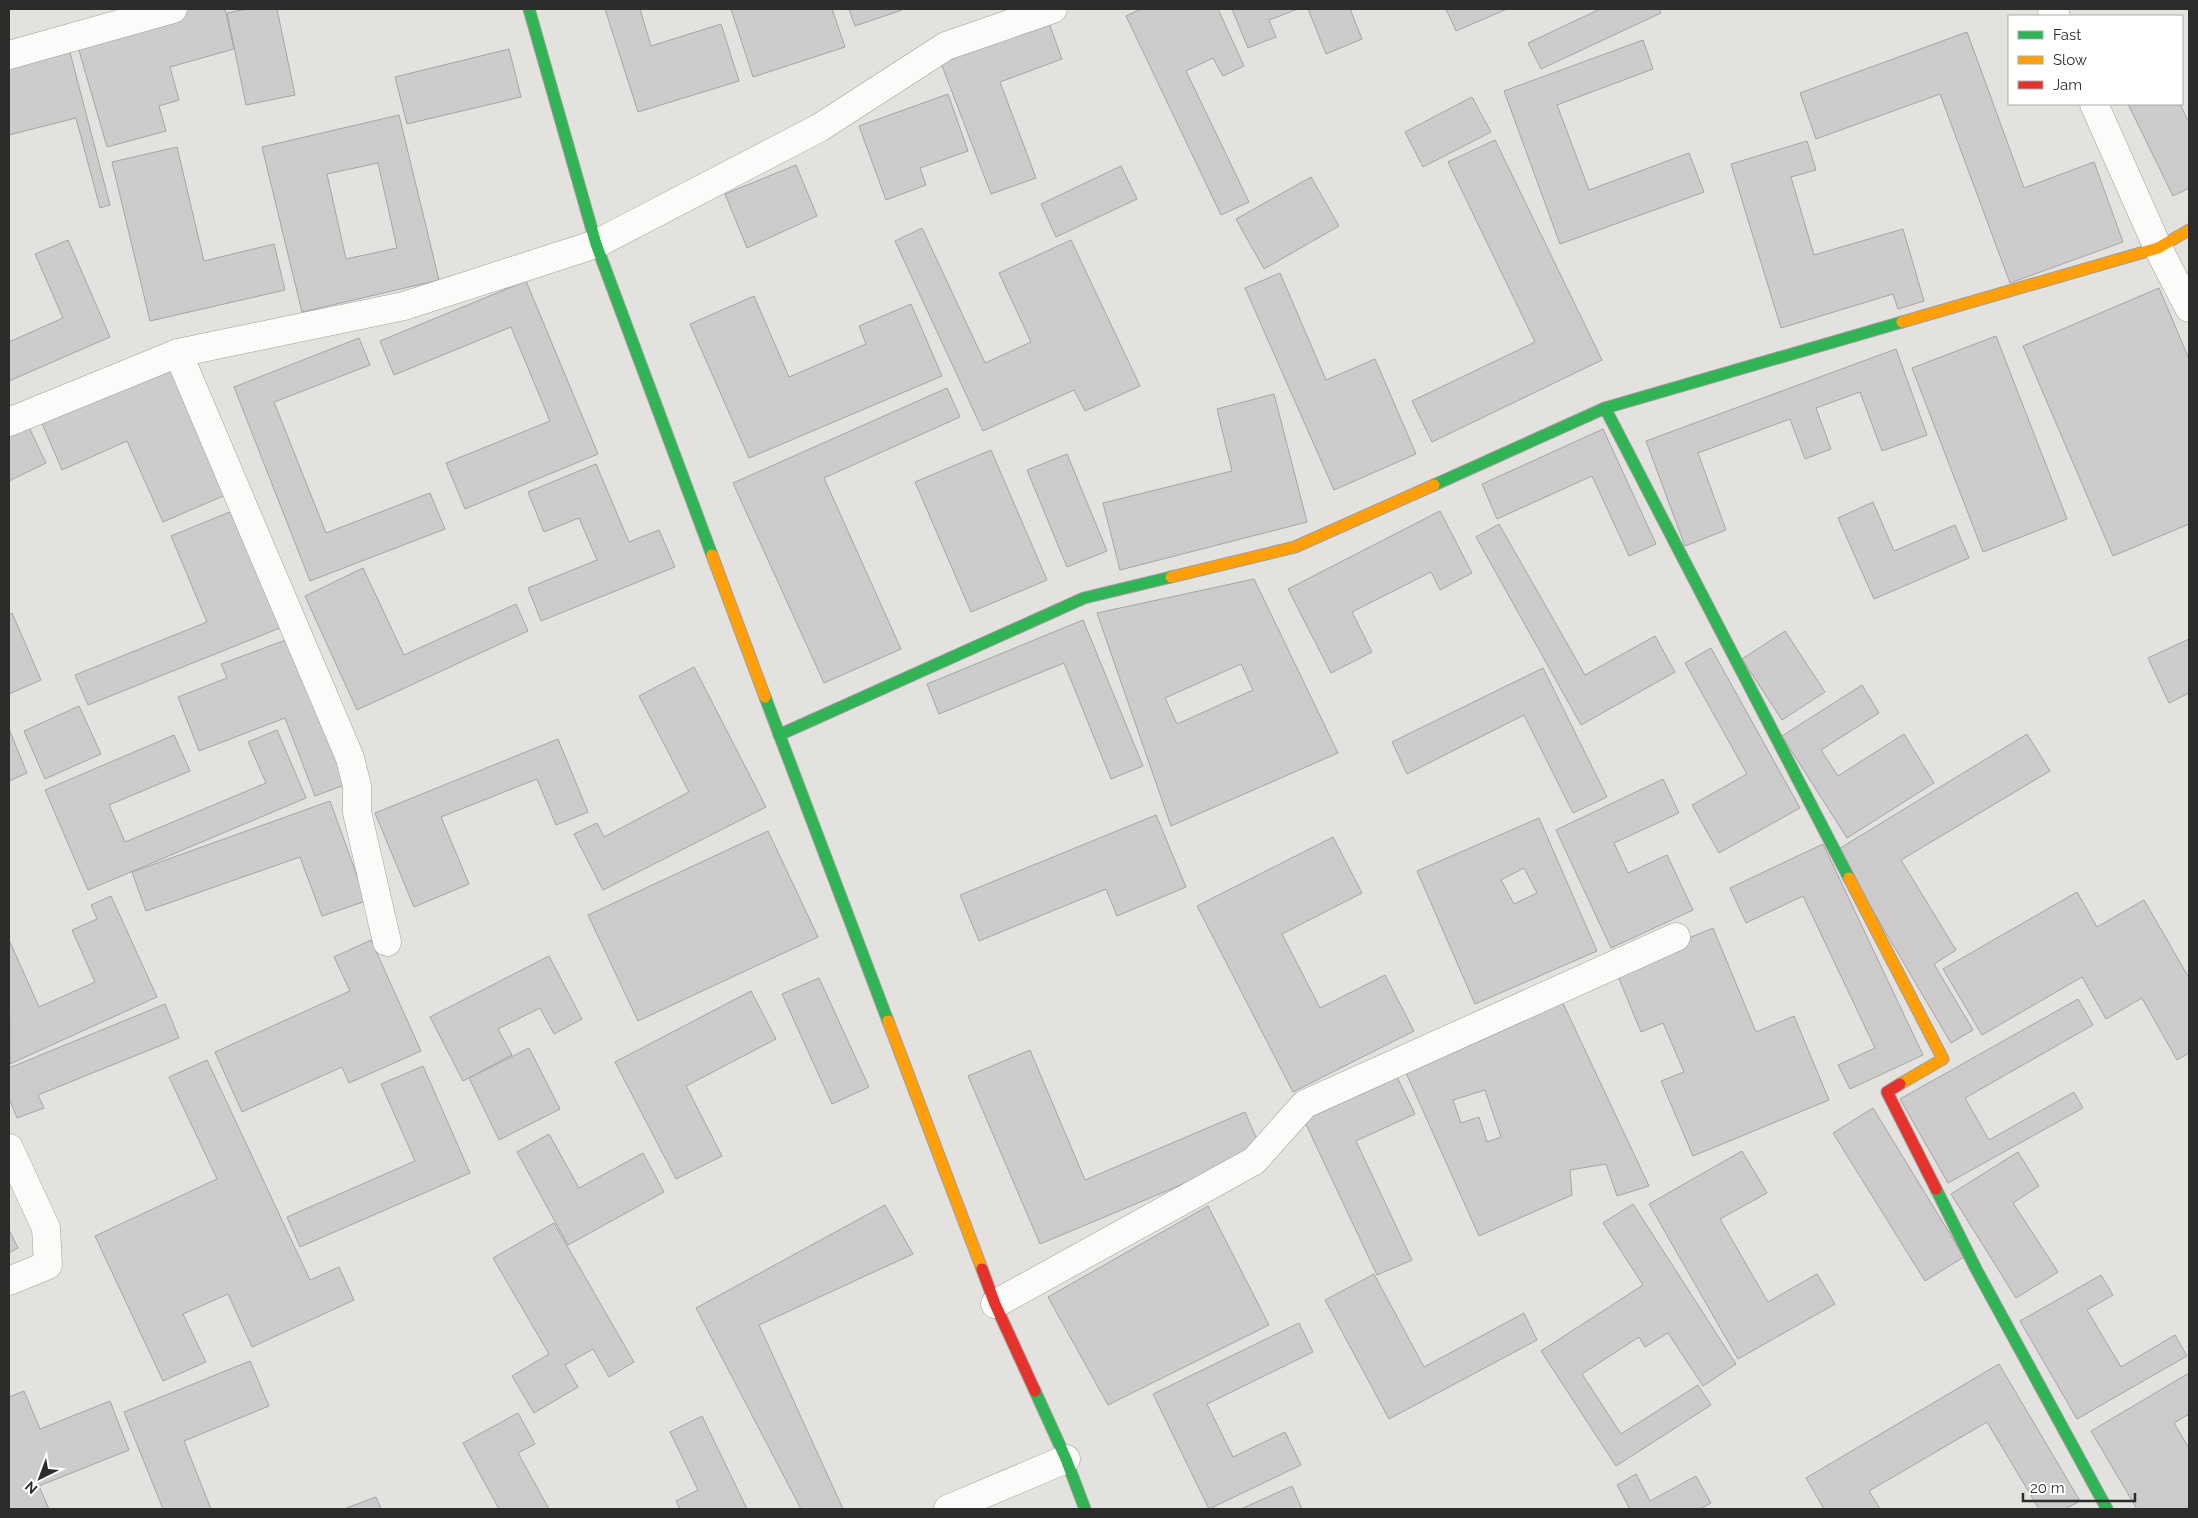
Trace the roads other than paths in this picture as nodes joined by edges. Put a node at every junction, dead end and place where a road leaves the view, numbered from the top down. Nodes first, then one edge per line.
1 (173, 9) edge
2 (529, 9) edge
3 (1053, 9) edge
4 (9, 56) edge
5 (2094, 105) edge
6 (2189, 230) edge
7 (596, 244) junction
8 (2158, 248) junction
9 (2189, 308) edge
10 (178, 353) junction
11 (1605, 408) junction
12 (9, 422) edge
13 (779, 735) junction
14 (1676, 937) dead end
15 (387, 942) dead end
16 (9, 1148) edge
17 (9, 1281) edge
18 (994, 1304) junction
19 (1066, 1459) junction
20 (948, 1509) edge
21 (1085, 1509) edge
22 (2107, 1509) edge

1 - 4 street
2 - 7 street
3 - 7 street
5 - 8 street
6 - 8 street
7 - 10 street
7 - 13 street
8 - 9 street
8 - 11 street
10 - 12 street
10 - 15 street
11 - 13 street
11 - 22 street
13 - 18 street
14 - 18 street
16 - 17 street
18 - 19 street
19 - 20 street
19 - 21 street

